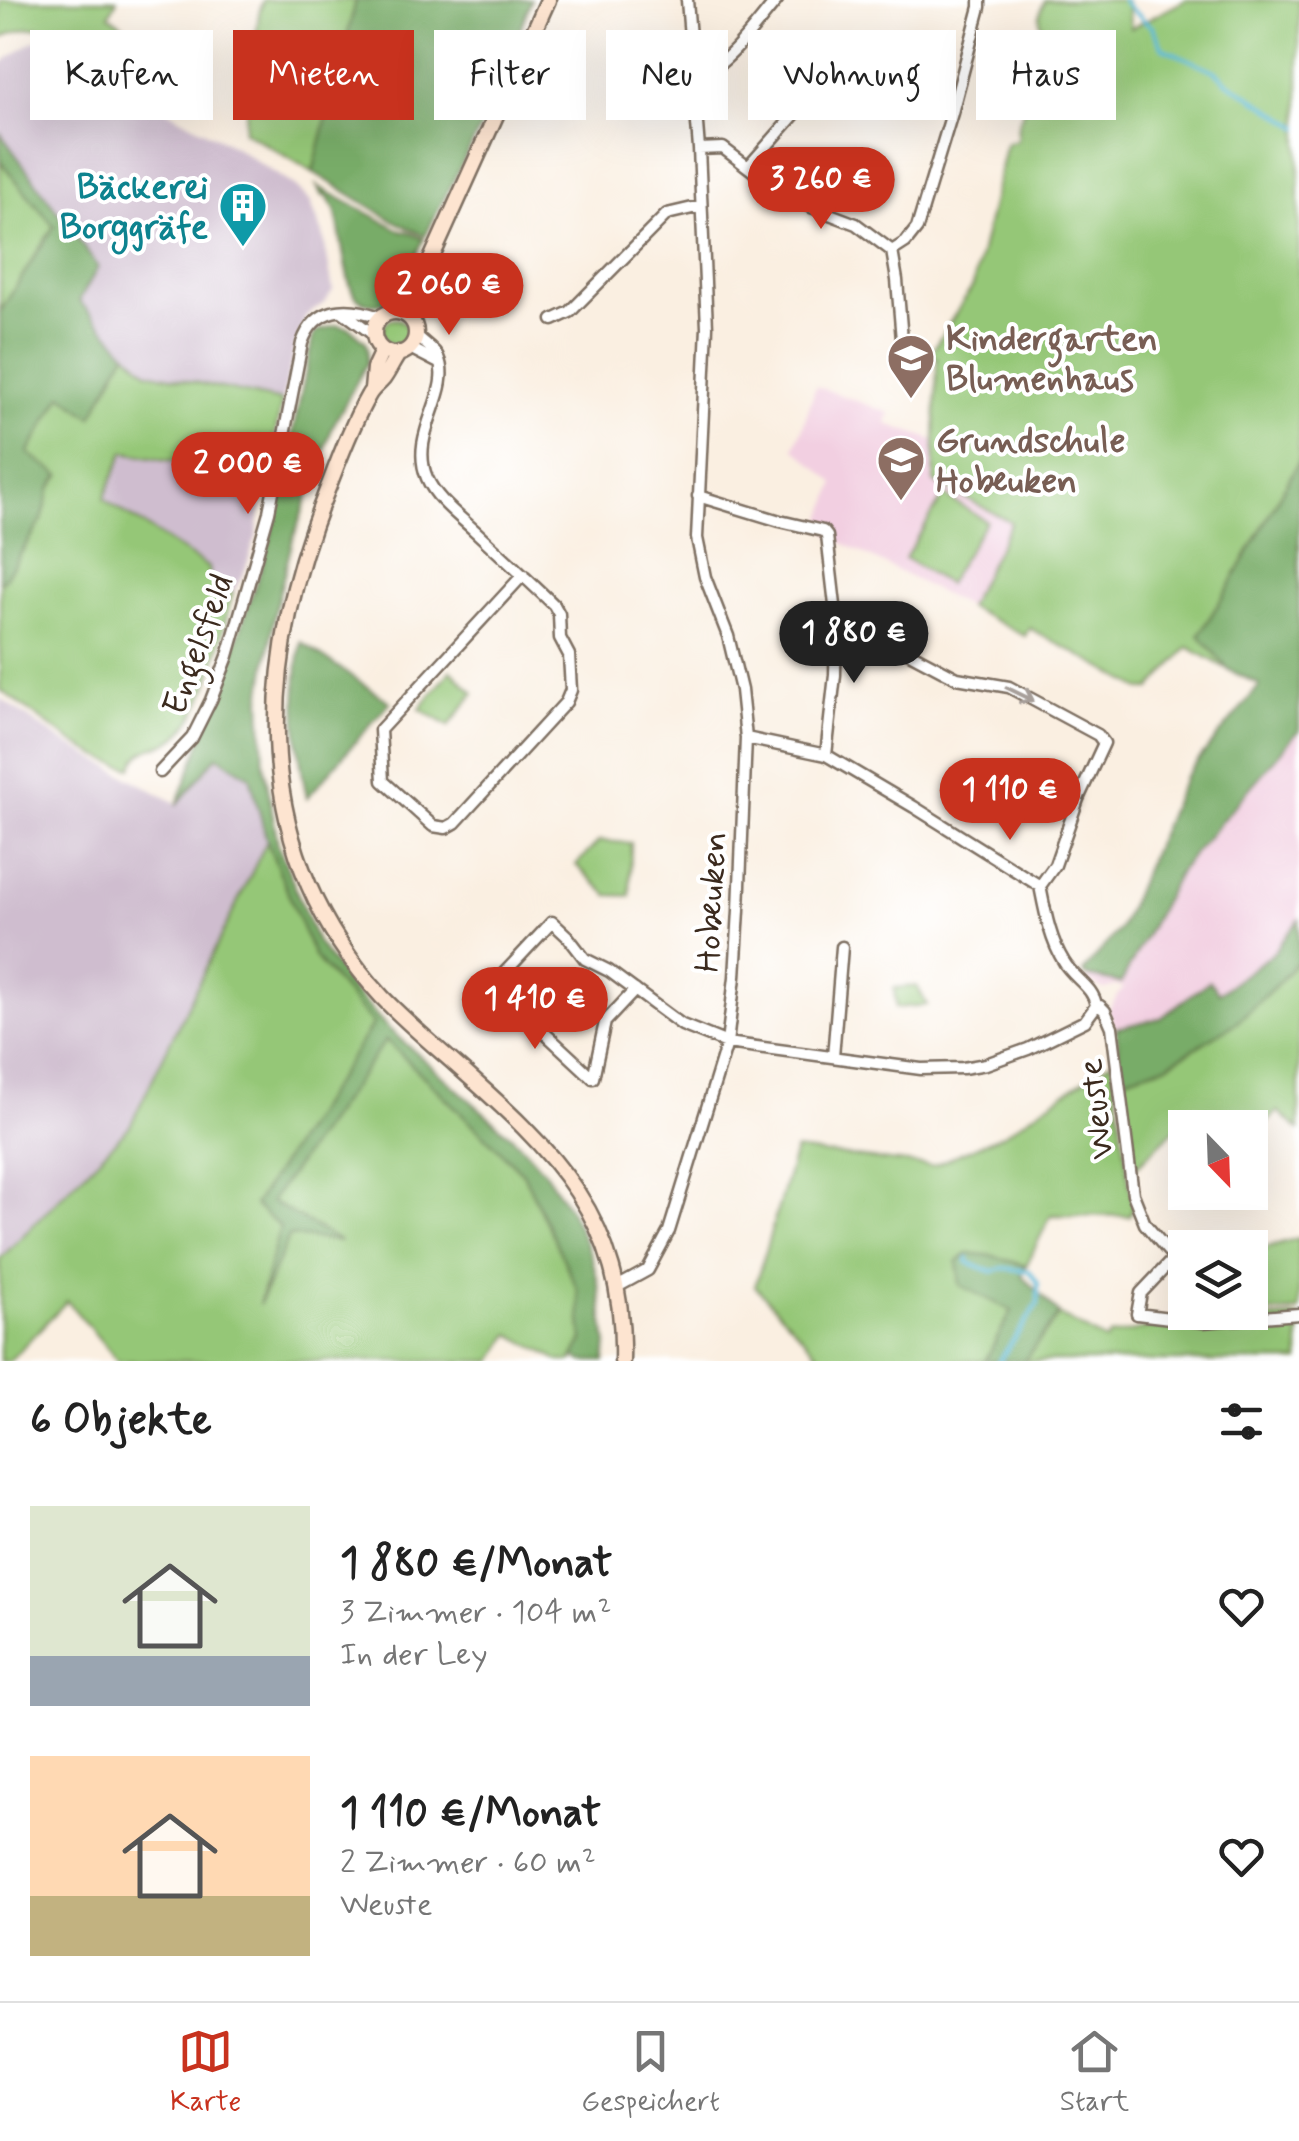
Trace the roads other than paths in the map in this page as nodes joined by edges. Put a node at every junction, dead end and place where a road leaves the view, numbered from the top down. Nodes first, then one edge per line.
1 (548, 0) edge
2 (688, 0) edge
3 (777, 0) edge
4 (980, 0) edge
5 (690, 30) edge
6 (728, 54) edge
7 (697, 120) edge
8 (790, 120) edge
9 (699, 149) junction
10 (749, 166) junction
11 (701, 206) junction
12 (892, 251) junction
13 (343, 312) junction
14 (405, 316) junction
15 (380, 318) junction
16 (554, 320) dead end
17 (374, 334) junction
18 (902, 340) dead end
19 (408, 345) junction
20 (382, 350) junction
21 (372, 390) junction
22 (698, 496) junction
23 (523, 576) junction
24 (836, 614) junction
25 (746, 738) junction
26 (826, 755) junction
27 (160, 772) dead end
28 (1040, 886) junction
29 (842, 947) dead end
30 (635, 990) junction
31 (1096, 1006) junction
32 (726, 1042) junction
33 (833, 1057) junction
34 (617, 1288) junction
35 (1299, 1314) edge
36 (622, 1361) edge

1 - 14 main road
2 - 5 street, Hobeuken
3 - 6 street
4 - 12 street
7 - 9 street, Hobeuken
8 - 10 street
9 - 10 street
9 - 11 street, Hobeuken
10 - 12 street
11 - 16 street
11 - 22 street, Hobeuken
12 - 18 street
13 - 15 street
13 - 17 street
13 - 27 street, Engelsfeld
14 - 15 main road
14 - 19 main road
15 - 17 main road
17 - 20 main road
19 - 20 main road
19 - 21 main road
19 - 23 street
20 - 21 main road
21 - 34 main road
22 - 24 street
22 - 25 street, Hobeuken
23 - 23 street
24 - 26 street
24 -> 28 street
25 - 26 street
25 - 32 street, Hobeuken
26 - 28 street
28 - 31 street, Weuste
29 - 33 street
30 - 30 street
30 - 32 street
31 - 33 street
31 - 35 street, Weuste
32 - 33 street
32 - 34 street, Hobeuken
34 - 36 main road

